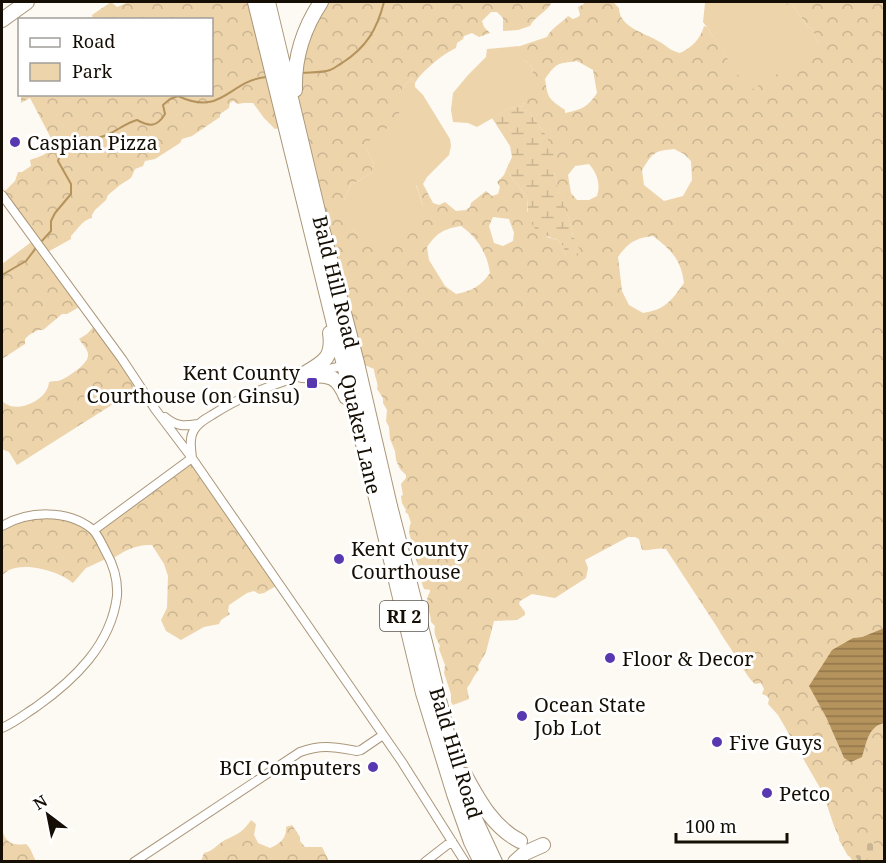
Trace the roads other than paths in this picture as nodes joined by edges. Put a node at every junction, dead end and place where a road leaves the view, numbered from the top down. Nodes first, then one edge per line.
1 (27, 2) edge
2 (255, 2) edge
3 (268, 2) edge
4 (321, 2) edge
5 (2, 20) edge
6 (299, 129) junction
7 (2, 195) edge
8 (319, 263) junction
9 (351, 364) junction
10 (303, 375) junction
11 (158, 411) junction
12 (198, 424) junction
13 (360, 432) junction
14 (192, 458) junction
15 (2, 526) edge
16 (94, 530) junction
17 (2, 728) edge
18 (384, 735) junction
19 (451, 749) junction
20 (452, 841) junction
21 (520, 842) dead end
22 (543, 845) dead end
23 (134, 861) edge
24 (425, 861) edge
25 (465, 861) edge
26 (480, 861) edge
27 (495, 861) edge
28 (515, 861) edge

1 - 5 main road
2 - 8 main road, Quaker Lane / RI 2
3 - 6 main road, Bald Hill Road / RI 2
4 - 6 main road
6 - 9 main road, Bald Hill Road / RI 2
7 - 11 street
8 - 9 main road, Quaker Lane / RI 2
8 - 10 main road
9 - 10 street
9 - 13 main road, Quaker Lane / RI 2
9 - 19 main road, Bald Hill Road / RI 2
10 - 12 street
10 - 13 main road
11 - 12 street
11 - 14 street
12 - 14 street
13 - 26 main road, Quaker Lane / RI 2
14 - 16 street
14 - 18 street
15 - 16 street
16 - 17 street
18 - 20 street
18 - 23 street
19 - 21 main road
19 - 27 main road, Bald Hill Road / RI 2
20 - 24 street
20 - 25 street
22 - 28 main road

